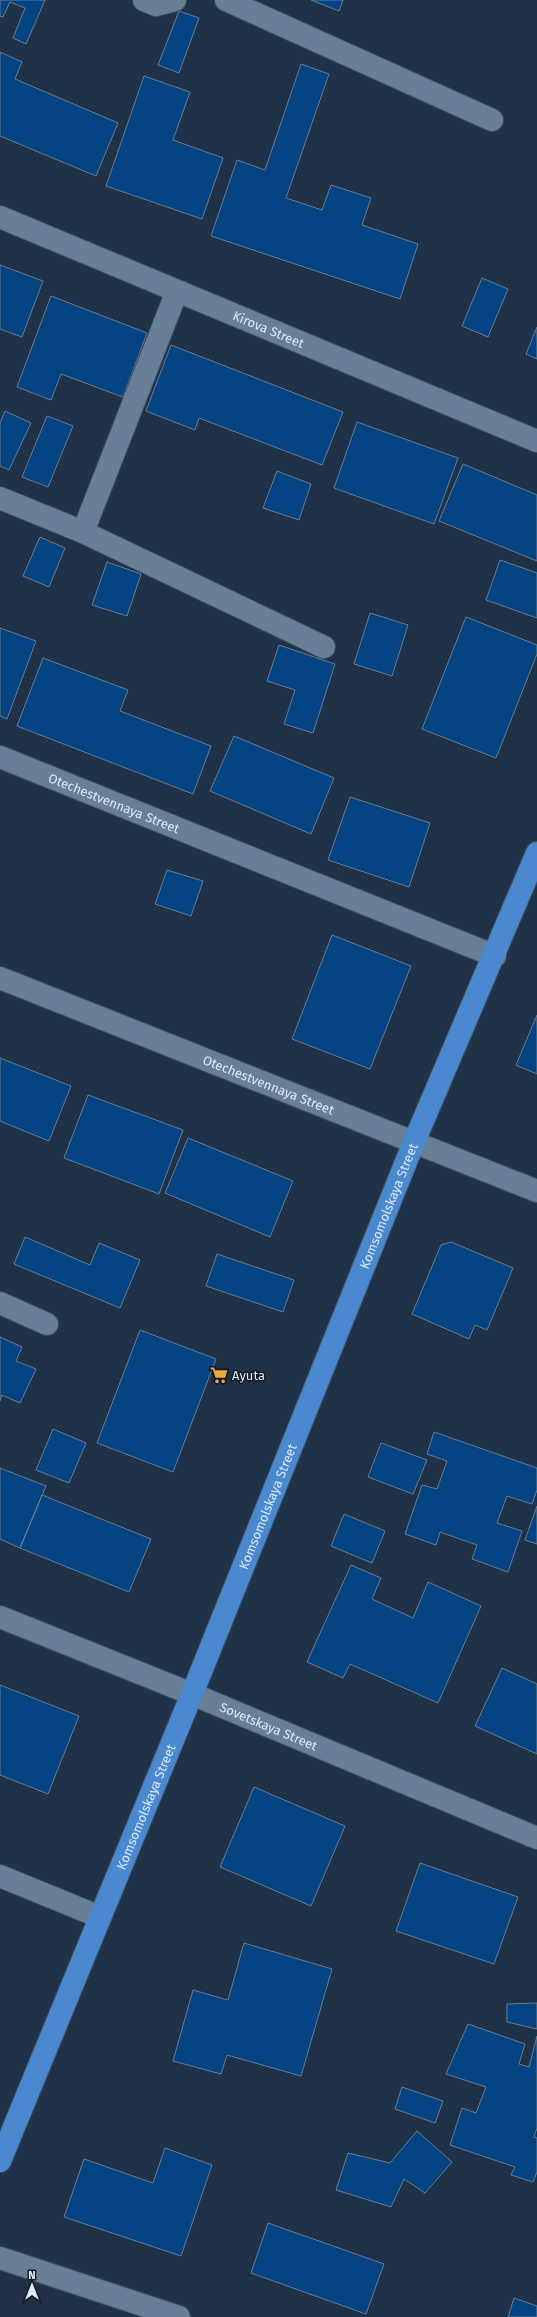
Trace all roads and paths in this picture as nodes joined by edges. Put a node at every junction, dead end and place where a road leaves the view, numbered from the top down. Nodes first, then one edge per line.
1 (144, 0) edge
2 (175, 0) edge
3 (226, 0) edge
4 (492, 120) dead end
5 (0, 217) edge
6 (177, 291) junction
7 (537, 441) edge
8 (0, 498) edge
9 (83, 532) junction
10 (324, 646) dead end
11 (0, 757) edge
12 (537, 853) edge
13 (495, 956) junction
14 (0, 978) edge
15 (414, 1142) junction
16 (537, 1191) edge
17 (0, 1303) edge
18 (47, 1324) dead end
19 (0, 1618) edge
20 (192, 1694) junction
21 (537, 1838) edge
22 (0, 1876) edge
23 (100, 1917) junction
24 (0, 2161) edge
25 (0, 2258) edge
26 (179, 2317) edge

1 - 2 street
3 - 4 street
5 - 6 street, Kirova Street
6 - 7 street, Kirova Street
6 - 9 street
8 - 9 street
9 - 10 street
11 - 13 street, Otechestvennaya Street
12 - 13 main road, Komsomolskaya Street
13 - 15 main road, Komsomolskaya Street
14 - 15 street, Otechestvennaya Street
15 - 16 street, Otechestvennaya Street
15 - 20 main road, Komsomolskaya Street
17 - 18 street
19 - 20 street, Sovetskaya Street
20 - 21 street, Sovetskaya Street
20 - 23 main road, Komsomolskaya Street
22 - 23 street
23 - 24 main road, Komsomolskaya Street
25 - 26 street

